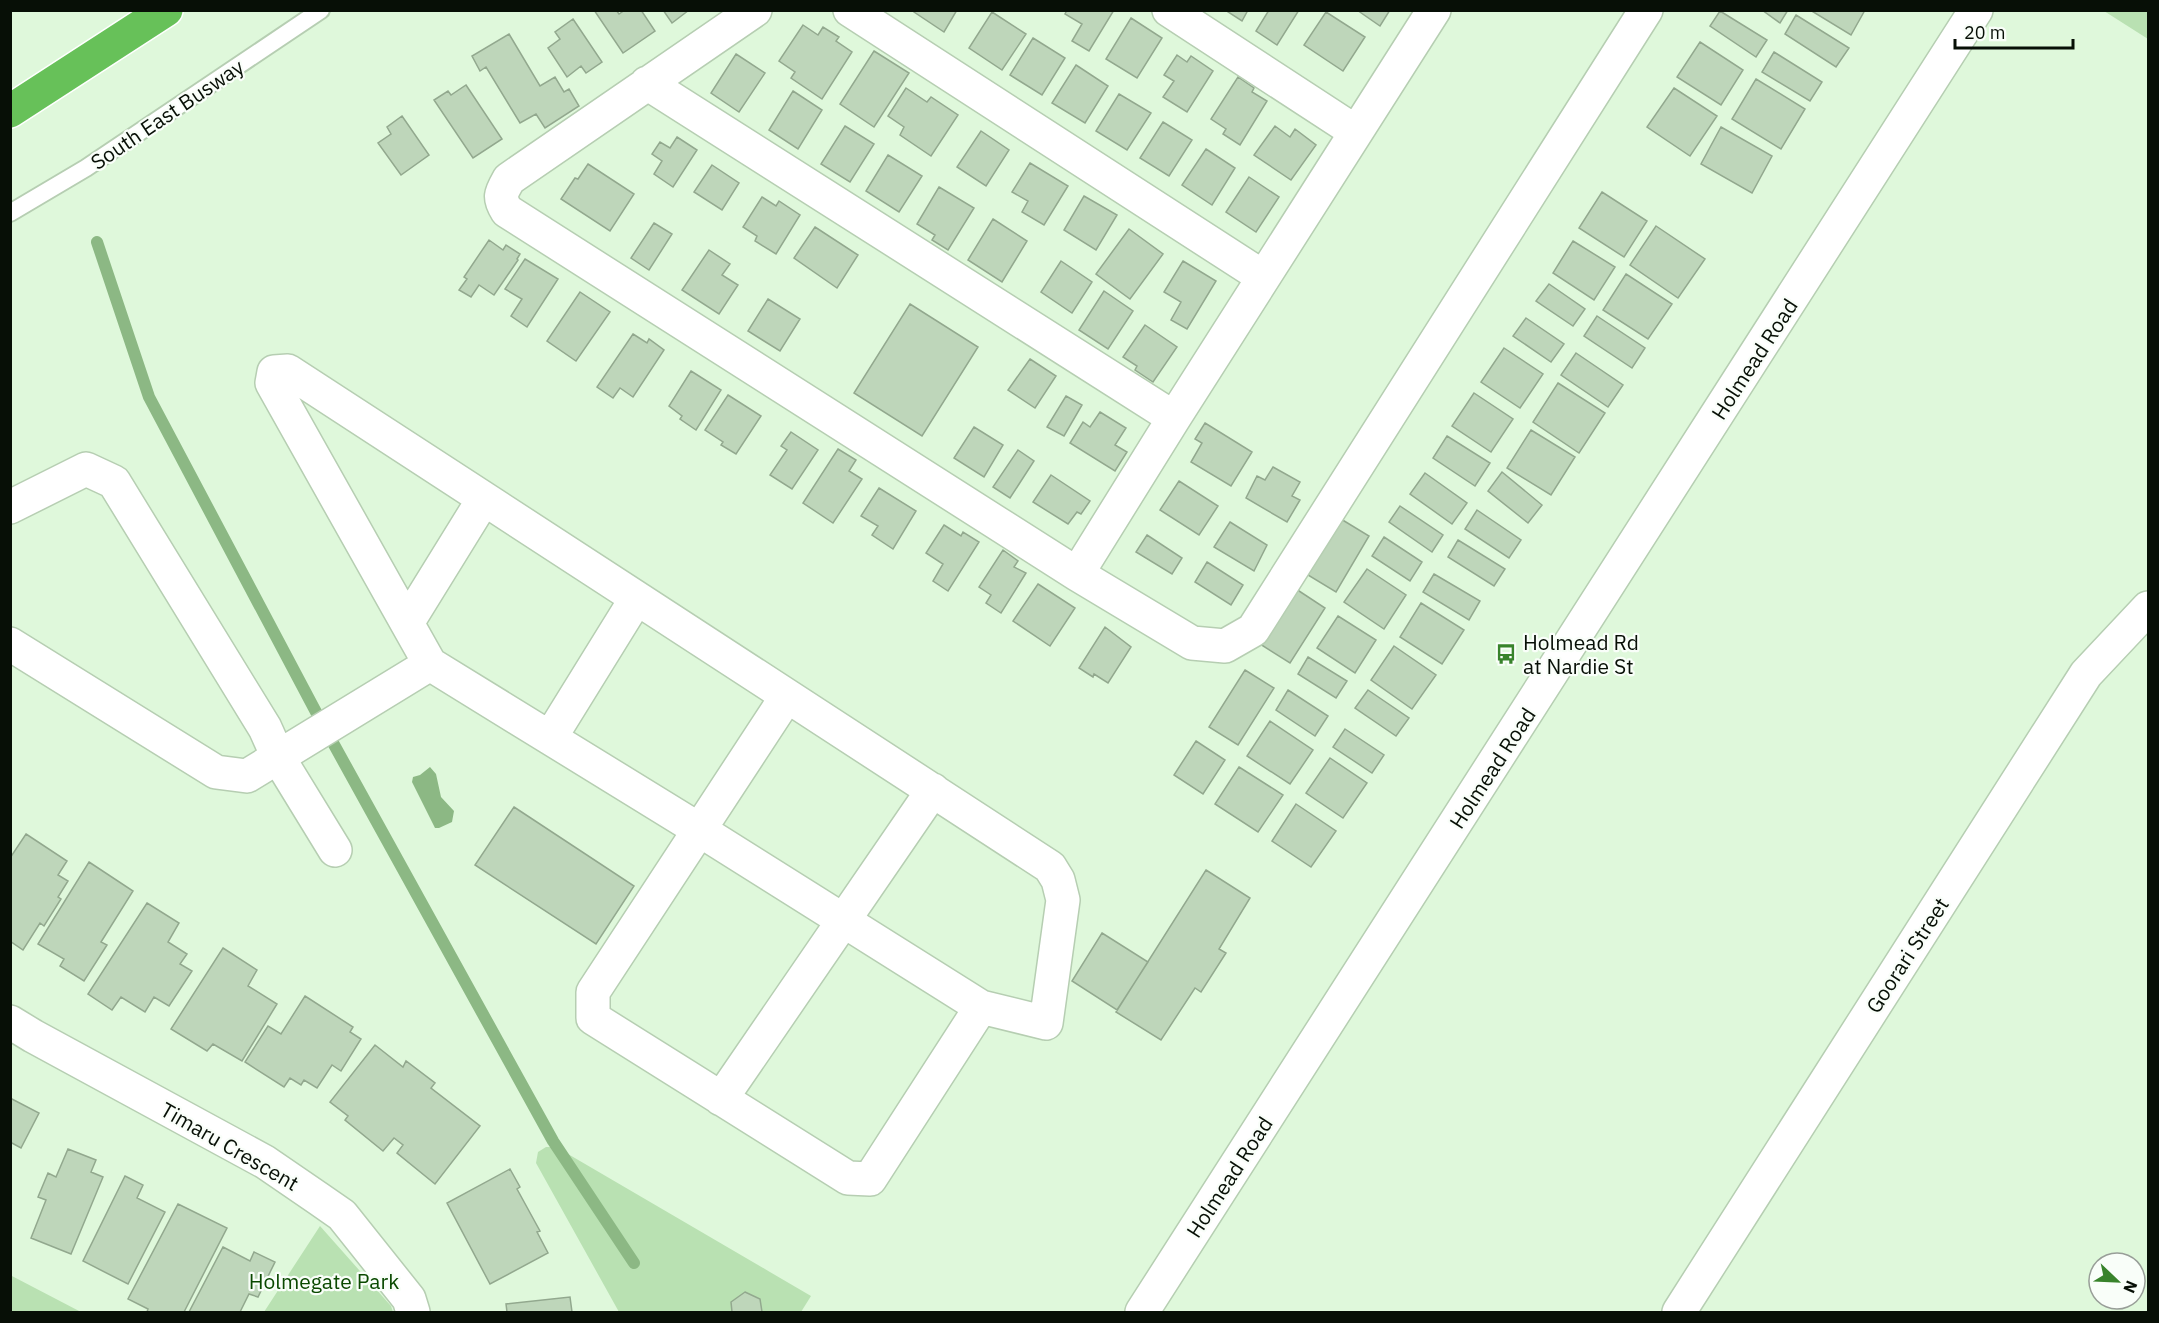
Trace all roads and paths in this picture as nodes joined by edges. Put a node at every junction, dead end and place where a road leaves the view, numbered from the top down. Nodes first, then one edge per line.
1 (166, 10) edge
2 (321, 10) edge
3 (755, 10) edge
4 (850, 10) edge
5 (1169, 10) edge
6 (1434, 10) edge
7 (1646, 10) edge
8 (1976, 10) edge
9 (647, 83) junction
10 (10, 111) edge
11 (1356, 132) junction
12 (10, 213) edge
13 (1263, 277) junction
14 (1174, 418) junction
15 (483, 500) junction
16 (10, 507) edge
17 (1077, 574) junction
18 (636, 599) junction
19 (2148, 608) edge
20 (407, 623) junction
21 (10, 644) edge
22 (430, 664) junction
23 (787, 696) junction
24 (550, 738) junction
25 (278, 757) junction
26 (933, 790) junction
27 (698, 829) junction
28 (335, 850) dead end
29 (843, 921) junction
30 (981, 1007) junction
31 (14, 1026) edge
32 (721, 1100) junction
33 (413, 1312) edge
34 (1142, 1312) edge
35 (1679, 1312) edge

1 - 10 highway
2 - 12 lane, South East Busway
3 - 9 street
4 - 13 street
5 - 11 street
6 - 11 street
7 - 17 street
8 - 34 street, Holmead Road
9 - 14 street
9 - 17 street
11 - 13 street
13 - 14 street
14 - 17 street
15 - 18 street
15 - 20 street
15 - 20 street
16 - 25 street
18 - 23 street
18 - 24 street
19 - 35 street, Goorari Street
20 - 22 street
21 - 25 street
22 - 24 street
22 - 25 street
23 - 26 street
23 - 27 street
24 - 27 street
25 - 28 street
26 - 29 street
26 - 30 street
27 - 29 street
27 - 32 street
29 - 30 street
29 - 32 street
30 - 32 street
31 - 33 street, Timaru Crescent

